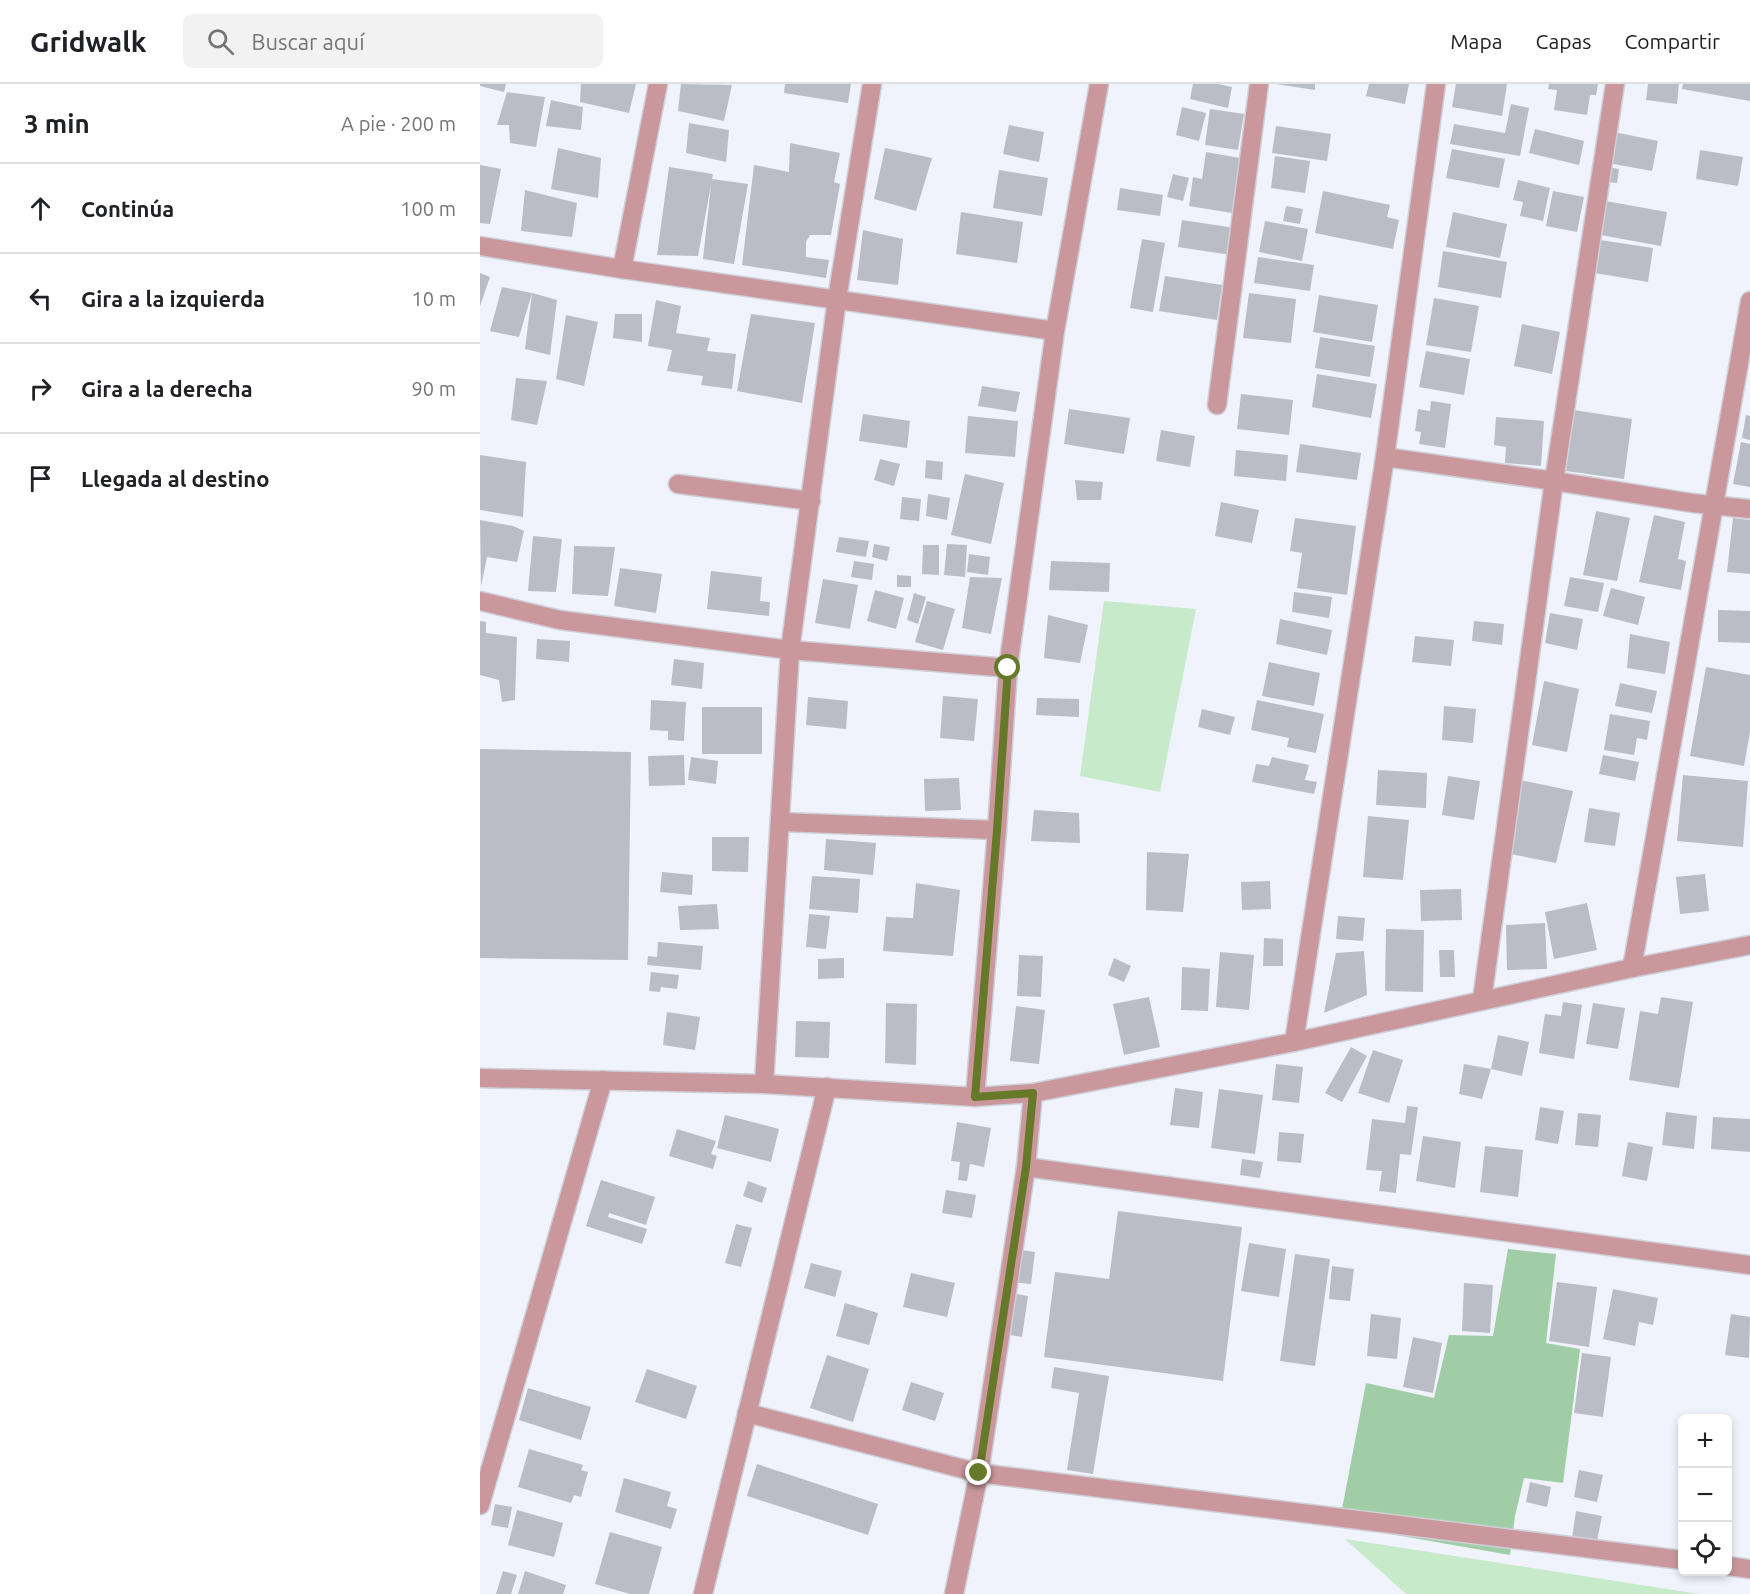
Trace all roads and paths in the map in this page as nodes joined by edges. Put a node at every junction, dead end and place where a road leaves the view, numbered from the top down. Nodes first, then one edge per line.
1 (658, 84) edge
2 (872, 84) edge
3 (1099, 84) edge
4 (1259, 84) edge
5 (1436, 84) edge
6 (1615, 84) edge
7 (480, 246) edge
8 (622, 269) junction
9 (837, 299) junction
10 (1750, 301) edge
11 (1056, 331) junction
12 (1217, 405) dead end
13 (1385, 457) junction
14 (1554, 481) junction
15 (678, 484) dead end
16 (811, 501) junction
17 (1714, 505) junction
18 (1750, 509) edge
19 (480, 601) edge
20 (790, 651) junction
21 (1008, 668) junction
22 (780, 822) junction
23 (997, 830) junction
24 (1750, 945) edge
25 (1632, 968) junction
26 (1482, 1000) junction
27 (1294, 1041) junction
28 (480, 1078) edge
29 (603, 1080) junction
30 (764, 1084) junction
31 (827, 1087) junction
32 (1033, 1093) junction
33 (975, 1097) junction
34 (1026, 1167) junction
35 (1750, 1265) edge
36 (747, 1413) junction
37 (979, 1473) junction
38 (480, 1505) edge
39 (1678, 1559) edge
40 (1732, 1567) edge
41 (1750, 1569) edge
42 (703, 1594) edge
43 (954, 1594) edge

1 - 8 street
2 - 9 street
3 - 11 street
4 - 12 street
5 - 13 street
6 - 14 street
7 - 8 street
8 - 9 street
9 - 11 street
9 - 16 street
10 - 17 street
11 - 21 street
13 - 14 street
13 - 27 street
14 - 17 street
14 - 26 street
15 - 16 street
16 - 20 street
17 - 18 street
17 - 25 street
19 - 20 street
20 - 21 street
20 - 22 street
21 - 23 street
22 - 23 street
22 - 30 street
23 - 33 street
24 - 25 street
25 - 26 street
26 - 27 street
27 - 32 street
28 - 29 street
29 - 30 street
29 - 38 street
30 - 31 street
31 - 33 street
31 - 36 street
32 - 33 street
32 - 34 street
34 - 35 street
34 - 37 street
36 - 37 street
36 - 42 street
37 - 39 street
37 - 43 street
40 - 41 street

